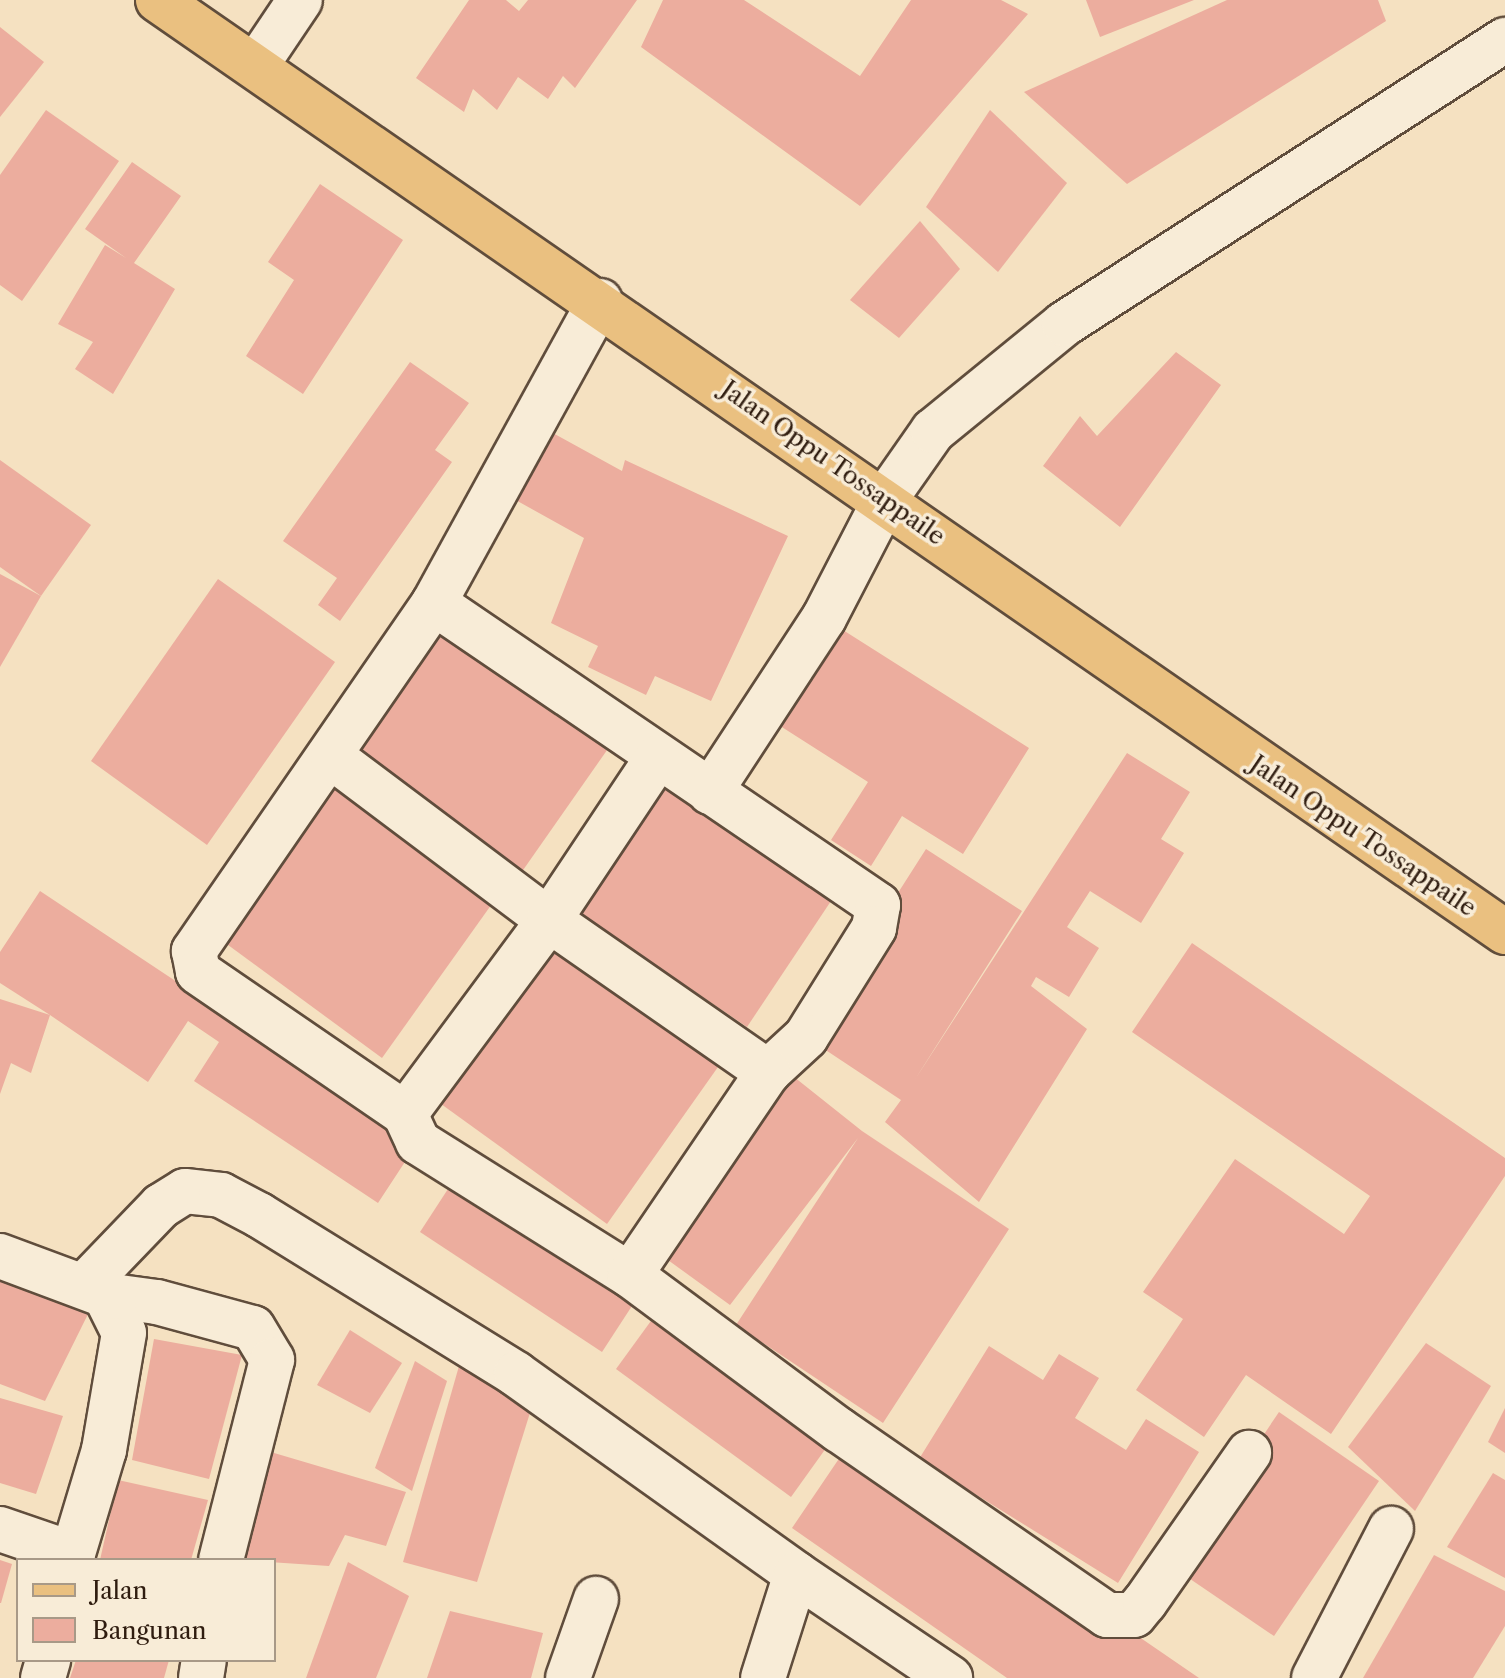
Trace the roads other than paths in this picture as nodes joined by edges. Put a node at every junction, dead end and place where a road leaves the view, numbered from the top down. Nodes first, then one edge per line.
1 (158, 0) edge
2 (300, 0) edge
3 (1505, 40) edge
4 (257, 64) junction
5 (600, 301) junction
6 (886, 498) junction
7 (434, 603) junction
8 (333, 758) junction
9 (657, 758) junction
10 (710, 792) junction
11 (549, 920) junction
12 (1505, 932) edge
13 (768, 1072) junction
14 (405, 1114) junction
15 (0, 1256) edge
16 (630, 1275) junction
17 (95, 1290) junction
18 (1249, 1453) dead end
19 (0, 1529) edge
20 (1391, 1529) dead end
21 (72, 1557) edge
22 (222, 1558) edge
23 (796, 1574) junction
24 (596, 1599) dead end
25 (568, 1678) edge
26 (763, 1678) edge
27 (950, 1678) edge
28 (1314, 1678) edge

1 - 4 main road, Jalan Oppu Tossappaile
2 - 4 street
3 - 6 street
4 - 5 main road, Jalan Oppu Tossappaile
5 - 6 main road, Jalan Oppu Tossappaile
5 - 7 street
6 - 10 street
6 - 12 main road, Jalan Oppu Tossappaile
7 - 8 street
7 - 9 street
8 - 11 street
8 - 14 street
9 - 10 street
9 - 11 street
10 - 13 street
11 - 13 street
11 - 14 street
13 - 16 street
14 - 16 street
15 - 17 street
16 - 18 street
17 - 21 street
17 - 22 street
17 - 23 street
19 - 21 street
20 - 28 street
23 - 26 street
23 - 27 street
24 - 25 street

